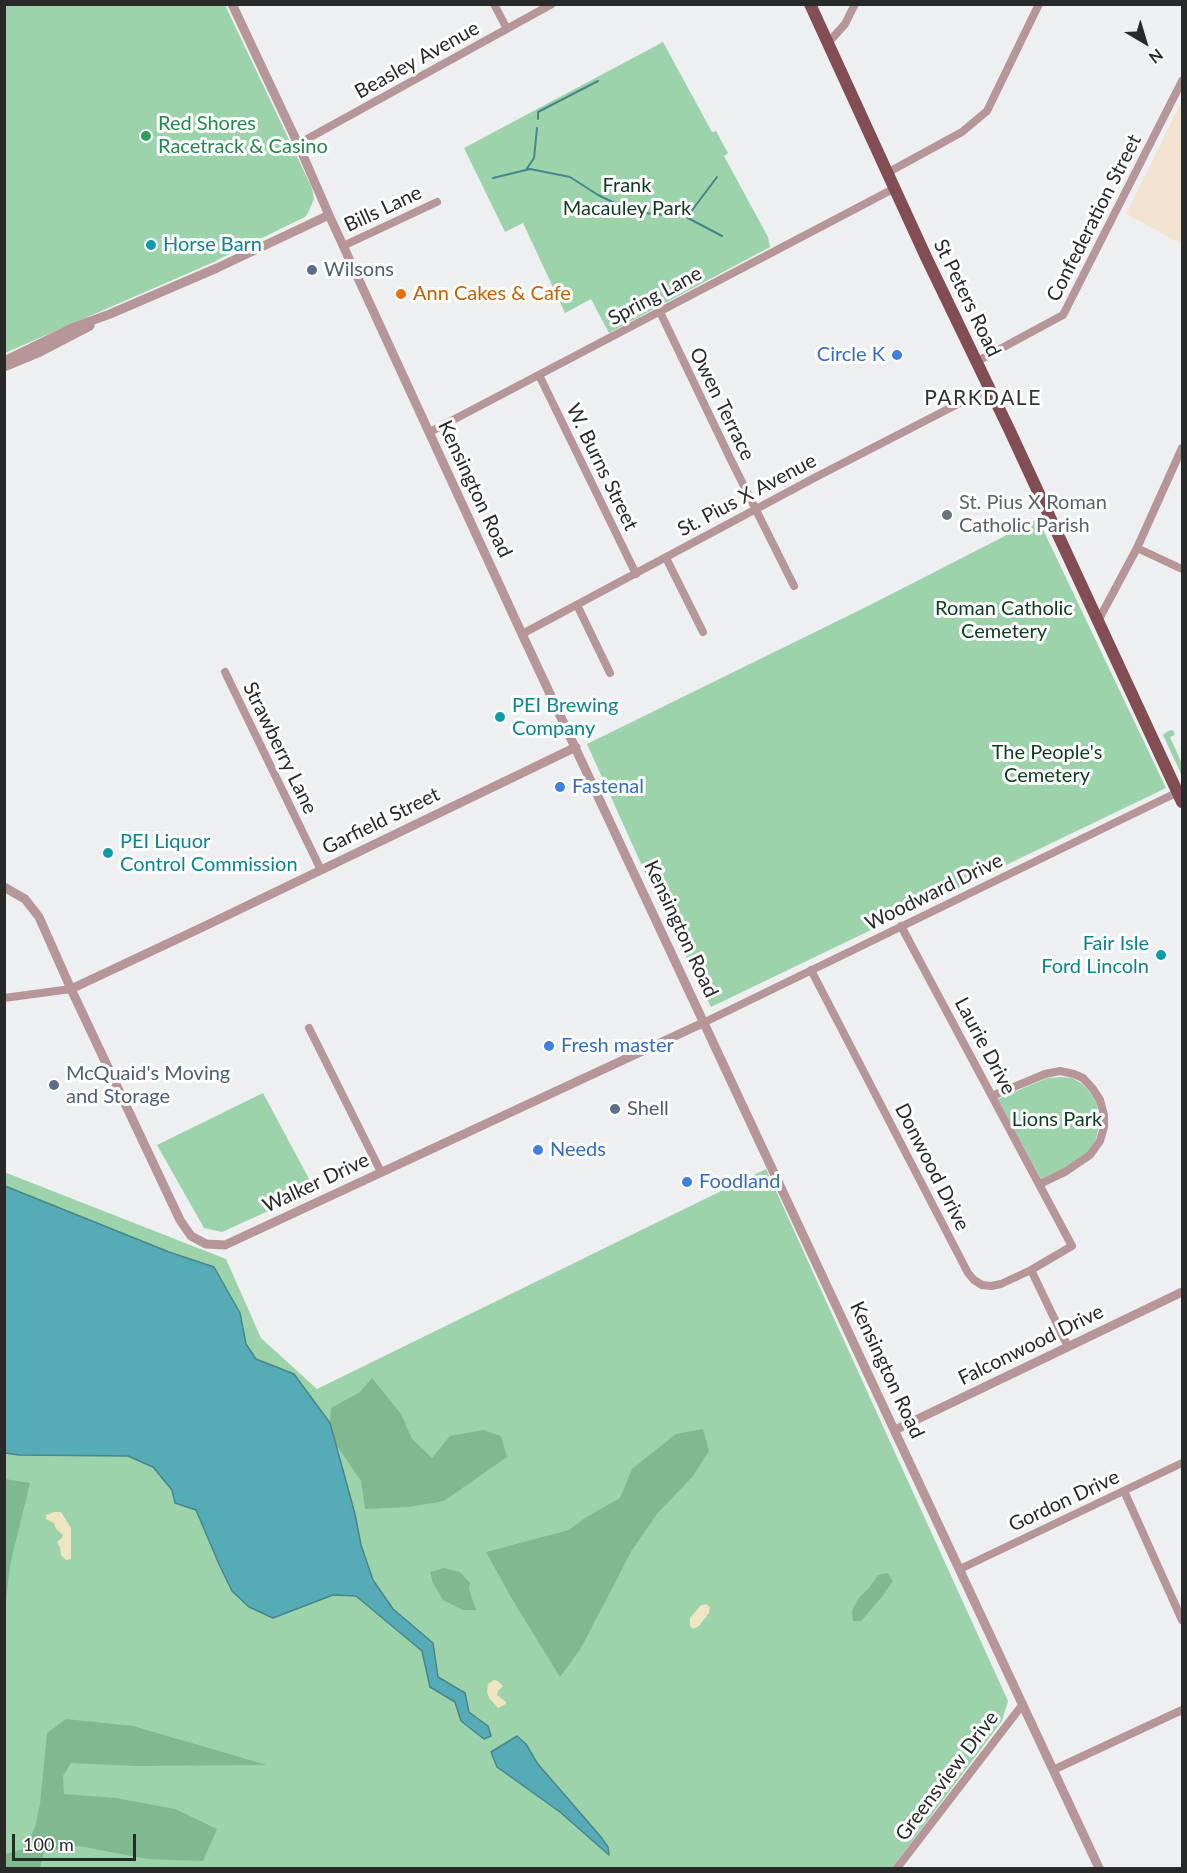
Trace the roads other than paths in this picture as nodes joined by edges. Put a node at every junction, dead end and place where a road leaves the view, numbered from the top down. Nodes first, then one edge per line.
1 (494, 4) edge
2 (552, 4) edge
3 (810, 4) edge
4 (855, 4) edge
5 (1039, 4) edge
6 (235, 6) edge
7 (507, 29) junction
8 (828, 43) junction
9 (1182, 81) edge
10 (298, 144) junction
11 (887, 173) junction
12 (895, 188) junction
13 (437, 202) dead end
14 (328, 215) junction
15 (343, 246) junction
16 (660, 312) junction
17 (110, 314) junction
18 (4, 361) edge
19 (976, 362) junction
20 (4, 367) edge
21 (539, 375) junction
22 (989, 388) junction
23 (430, 432) junction
24 (1182, 448) edge
25 (755, 510) junction
26 (1137, 548) junction
27 (666, 558) junction
28 (1182, 569) edge
29 (636, 573) junction
30 (794, 586) dead end
31 (577, 605) junction
32 (1098, 621) junction
33 (703, 632) dead end
34 (522, 634) junction
35 (225, 672) dead end
36 (610, 673) dead end
37 (576, 747) junction
38 (1180, 797) edge
39 (321, 870) junction
40 (4, 887) edge
41 (4, 892) edge
42 (902, 926) junction
43 (44, 928) junction
44 (812, 970) junction
45 (71, 989) junction
46 (4, 998) edge
47 (705, 1022) junction
48 (309, 1028) dead end
49 (992, 1096) junction
50 (381, 1172) junction
51 (1040, 1184) junction
52 (1072, 1246) joint
53 (1031, 1270) junction
54 (1182, 1292) edge
55 (1068, 1347) junction
56 (895, 1430) junction
57 (1182, 1463) edge
58 (1124, 1491) junction
59 (960, 1569) junction
60 (1182, 1620) edge
61 (1023, 1704) junction
62 (1182, 1710) edge
63 (1053, 1770) junction
64 (897, 1869) edge
65 (1099, 1869) edge

1 - 7 street
2 - 7 street, Beasley Avenue
3 - 8 main road, St Peters Road
4 - 8 street
5 - 11 street
6 - 10 street, Kensington Road
7 - 10 street, Beasley Avenue
8 - 11 main road, St Peters Road
9 - 19 street, Confederation Street
10 - 14 street, Kensington Road
11 - 12 main road, St Peters Road
12 - 16 street, Spring Lane
12 - 19 main road, St Peters Road
13 - 15 street, Bills Lane
14 - 15 street, Kensington Road
14 - 17 street
15 - 23 street, Kensington Road
16 - 21 street, Spring Lane
16 - 25 street, Owen Terrace
17 - 18 street
17 - 20 street
19 - 22 main road, St Peters Road
21 - 23 street, Spring Lane
21 - 29 street, W. Burns Street
22 - 25 street, St. Pius X Avenue
22 - 32 main road, St Peters Road
23 - 34 street, Kensington Road
24 - 26 street
25 - 27 street, St. Pius X Avenue
25 - 30 street, Owen Terrace
26 - 28 street
26 - 32 street
27 - 29 street, St. Pius X Avenue
27 - 33 street
29 - 31 street, St. Pius X Avenue
31 - 34 street, St. Pius X Avenue
31 - 36 street
32 - 38 main road, St Peters Road
34 - 37 street, Kensington Road
35 - 39 street, Strawberry Lane
37 - 39 street, Garfield Street
37 - 47 street, Kensington Road
38 - 42 street, Woodward Drive
39 - 45 street, Garfield Street
40 - 43 street
41 - 43 street
42 - 44 street, Woodward Drive
42 - 49 street, Laurie Drive
43 - 45 street
44 - 47 street, Woodward Drive
44 - 53 street, Donwood Drive
45 - 46 street, Garfield Street
45 - 50 street, Walker Drive
47 - 50 street, Walker Drive
47 - 56 street, Kensington Road
48 - 50 street
49 - 51 street, Laurie Drive
49 - 51 street
51 - 52 street, Laurie Drive
52 - 53 street, Donwood Drive
53 - 55 street
54 - 55 street, Falconwood Drive
55 - 56 street, Falconwood Drive
56 - 59 street, Kensington Road
57 - 58 street, Gordon Drive
58 - 59 street, Gordon Drive
58 - 60 street
59 - 61 street, Kensington Road
61 - 63 street, Kensington Road
61 - 64 street, Greensview Drive
62 - 63 street
63 - 65 street, Kensington Road

